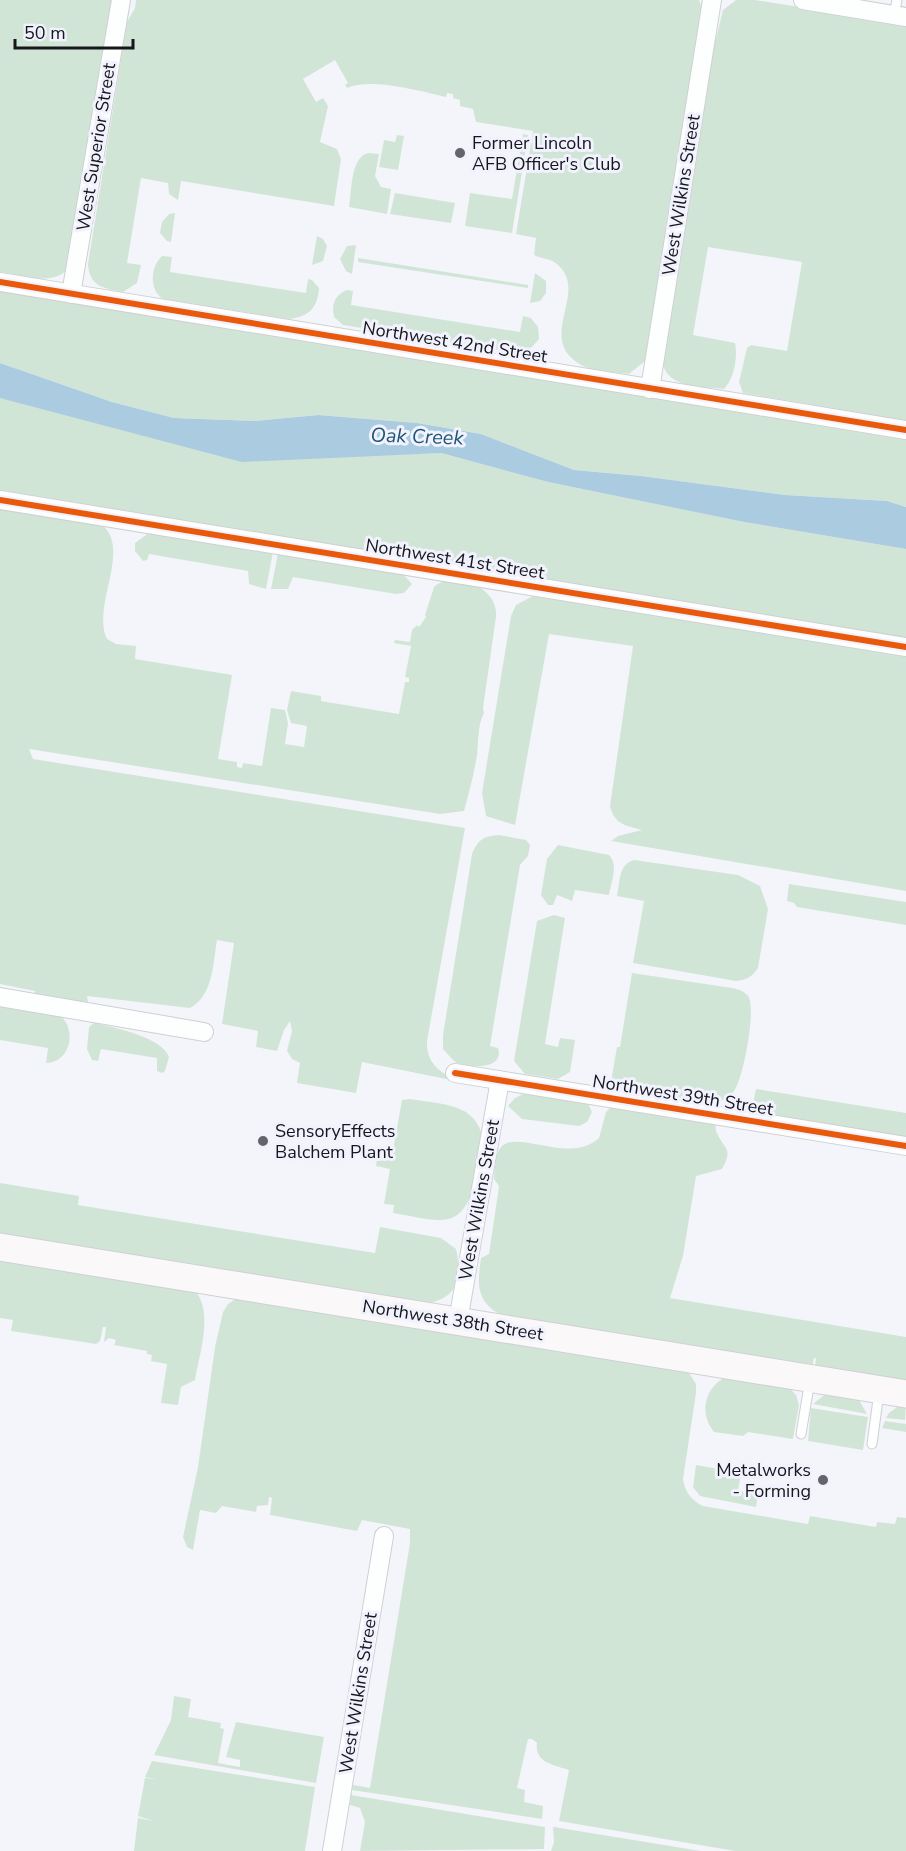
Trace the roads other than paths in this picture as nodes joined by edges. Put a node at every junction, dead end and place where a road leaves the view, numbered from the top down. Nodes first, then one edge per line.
1 (121, 0) edge
2 (712, 0) edge
3 (803, 0) edge
4 (899, 10) edge
5 (0, 282) edge
6 (71, 294) junction
7 (650, 389) junction
8 (906, 430) edge
9 (0, 500) edge
10 (906, 648) edge
11 (0, 997) edge
12 (204, 1032) dead end
13 (455, 1073) dead end
14 (500, 1080) junction
15 (906, 1146) edge
16 (0, 1247) edge
17 (458, 1321) junction
18 (810, 1378) junction
19 (879, 1390) junction
20 (906, 1394) edge
21 (801, 1434) dead end
22 (872, 1444) dead end
23 (384, 1536) dead end
24 (332, 1851) edge

1 - 6 street, West Superior Street
2 - 7 street, West Wilkins Street
3 - 4 street
5 - 6 street, Northwest 42nd Street
6 - 7 street, Northwest 42nd Street
7 - 8 street, Northwest 42nd Street
9 - 10 street, Northwest 41st Street
11 - 12 street
13 - 14 street, Northwest 39th Street
14 - 15 street, Northwest 39th Street
14 - 17 street, West Wilkins Street
16 - 17 main road, Northwest 38th Street
17 - 18 main road, Northwest 38th Street
18 - 19 main road, Northwest 38th Street
18 - 21 lane
19 - 20 main road, Northwest 38th Street
19 - 22 lane
23 - 24 street, West Wilkins Street

